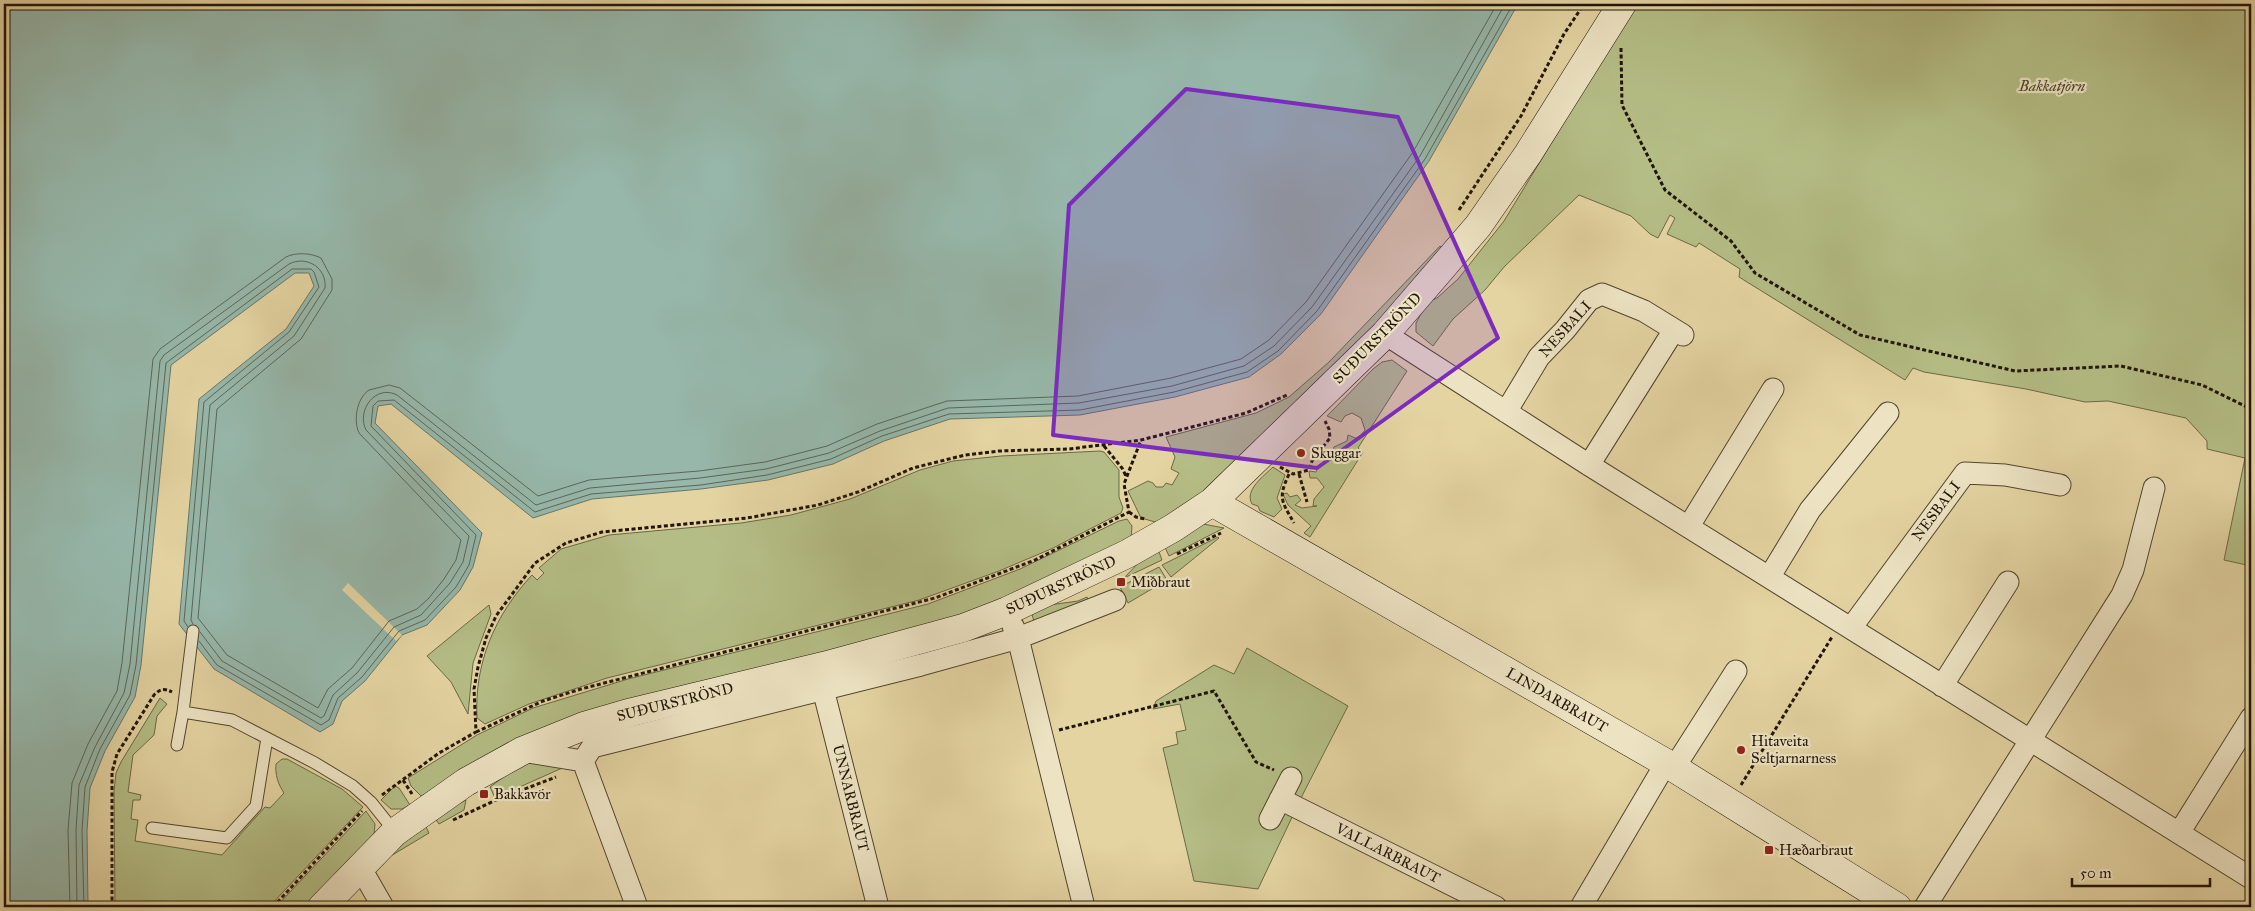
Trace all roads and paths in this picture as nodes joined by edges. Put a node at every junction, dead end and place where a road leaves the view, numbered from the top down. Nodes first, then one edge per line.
1 (1584, 4) edge
2 (1620, 7) edge
3 (1458, 212) dead end
4 (1385, 334) junction
5 (1773, 389) dead end
6 (1303, 398) junction
7 (2251, 408) edge
8 (1506, 412) junction
9 (1888, 413) dead end
10 (1142, 440) junction
11 (1103, 446) junction
12 (1262, 454) junction
13 (1589, 465) junction
14 (1289, 474) junction
15 (1300, 474) junction
16 (1126, 476) junction
17 (2060, 485) dead end
18 (2154, 488) dead end
19 (1212, 502) junction
20 (1307, 502) dead end
21 (1689, 526) junction
22 (1224, 532) dead end
23 (1300, 552) junction
24 (1169, 558) dead end
25 (1770, 576) junction
26 (2008, 582) dead end
27 (1115, 600) dead end
28 (1007, 611) junction
29 (1846, 624) junction
30 (193, 631) dead end
31 (1018, 638) junction
32 (1736, 671) dead end
33 (1942, 686) junction
34 (823, 689) junction
35 (183, 712) junction
36 (2251, 718) edge
37 (476, 732) junction
38 (1041, 734) junction
39 (268, 738) junction
40 (2030, 741) junction
41 (178, 745) dead end
42 (522, 751) junction
43 (584, 763) junction
44 (1670, 766) junction
45 (1291, 778) joint
46 (403, 780) junction
47 (1738, 790) dead end
48 (416, 799) dead end
49 (1280, 799) junction
50 (480, 800) dead end
51 (496, 800) junction
52 (371, 802) junction
53 (1270, 819) dead end
54 (449, 822) dead end
55 (152, 828) dead end
56 (395, 832) junction
57 (2179, 833) junction
58 (360, 867) junction
59 (2251, 878) edge
60 (112, 907) edge
61 (273, 907) edge
62 (322, 907) edge
63 (383, 907) edge
64 (637, 907) edge
65 (878, 907) edge
66 (1084, 907) edge
67 (1496, 907) edge
68 (1581, 907) edge
69 (1897, 907) edge
70 (1925, 907) edge

1 - 3 path
2 - 4 street, SUÐURSTRÖND
2 - 7 path
4 - 6 street, SUÐURSTRÖND
4 - 8 street
5 - 21 street
6 - 10 path
6 - 12 street, SUÐURSTRÖND
6 - 15 path
8 - 13 street
8 - 13 street, NESBALI
9 - 25 street
10 - 11 path
10 - 16 path
11 - 16 path
11 - 37 path
12 - 14 path
12 - 19 street, SUÐURSTRÖND
13 - 21 street
14 - 15 path
14 - 23 path
15 - 20 path
16 - 37 path
17 - 29 street, NESBALI
18 - 40 street
19 - 23 street, LINDARBRAUT
19 - 28 street, SUÐURSTRÖND
21 - 25 street
22 - 24 path
23 - 44 street, LINDARBRAUT
25 - 29 street
26 - 33 street
27 - 31 street
28 - 31 street
28 - 42 street, SUÐURSTRÖND
29 - 33 street
29 - 47 path
30 - 35 lane
31 - 34 street
31 - 38 street
32 - 44 street
33 - 40 street
34 - 43 street
34 - 65 street, UNNARBRAUT
35 - 39 lane
35 - 41 lane
35 - 60 path
36 - 57 street
37 - 46 path
38 - 45 path
38 - 66 street
39 - 52 lane
39 - 55 lane
40 - 57 street
40 - 70 street
42 - 43 street
42 - 56 street, SUÐURSTRÖND
43 - 51 path
43 - 64 street
44 - 68 street
44 - 69 street, LINDARBRAUT
45 - 49 street
46 - 48 path
46 - 52 path
49 - 53 street
49 - 67 street, VALLARBRAUT
50 - 51 path
51 - 54 path
52 - 56 lane
52 - 61 path
56 - 58 street, SUÐURSTRÖND
57 - 59 street
58 - 62 street, SUÐURSTRÖND
58 - 63 street

